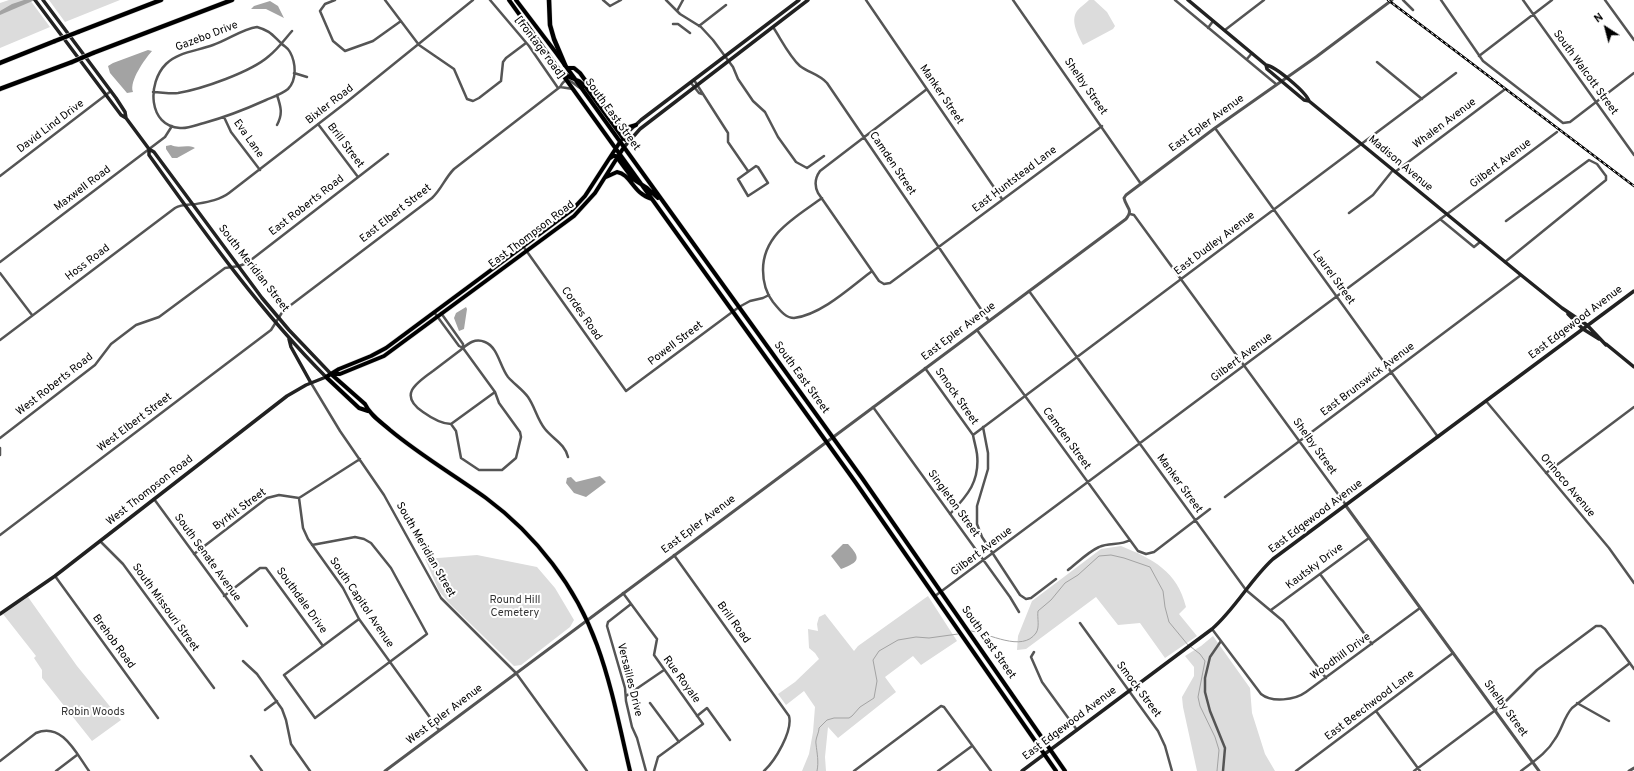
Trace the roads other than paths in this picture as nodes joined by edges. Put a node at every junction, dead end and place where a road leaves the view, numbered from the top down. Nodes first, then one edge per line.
1 (35, 0) edge
2 (43, 0) edge
3 (162, 0) edge
4 (232, 0) edge
5 (335, 0) edge
6 (385, 0) edge
7 (473, 0) edge
8 (490, 0) edge
9 (509, 0) edge
10 (516, 0) edge
11 (549, 0) edge
12 (603, 0) edge
13 (620, 0) edge
14 (666, 0) edge
15 (683, 0) edge
16 (799, 0) edge
17 (808, 0) edge
18 (866, 0) edge
19 (1014, 0) edge
20 (1174, 0) edge
21 (1188, 0) edge
22 (1264, 0) edge
23 (1392, 0) edge
24 (1403, 0) edge
25 (1441, 0) edge
26 (1523, 0) edge
27 (1552, 0) edge
28 (1605, 0) edge
29 (726, 5) dead end
30 (1413, 10) dead end
31 (677, 11) junction
32 (1533, 14) junction
33 (401, 21) junction
34 (1213, 21) junction
35 (770, 22) junction
36 (673, 24) dead end
37 (699, 26) junction
38 (773, 27) junction
39 (1208, 28) junction
40 (1225, 30) junction
41 (292, 31) dead end
42 (690, 33) dead end
43 (1634, 40) edge
44 (281, 43) junction
45 (526, 43) junction
46 (418, 45) junction
47 (1252, 53) junction
48 (1479, 56) junction
49 (727, 59) junction
50 (1247, 59) junction
51 (552, 60) junction
52 (1377, 62) dead end
53 (0, 63) edge
54 (1266, 65) junction
55 (566, 66) junction
56 (294, 73) junction
57 (1456, 73) dead end
58 (1634, 73) edge
59 (306, 77) dead end
60 (574, 78) junction
61 (1286, 78) junction
62 (566, 80) junction
63 (1281, 81) junction
64 (692, 82) junction
65 (1276, 84) junction
66 (696, 86) junction
67 (559, 87) junction
68 (580, 88) junction
69 (0, 89) edge
70 (573, 89) junction
71 (927, 90) junction
72 (1504, 90) dead end
73 (111, 92) junction
74 (153, 92) junction
75 (106, 95) junction
76 (277, 96) junction
77 (1422, 99) junction
78 (1309, 101) junction
79 (1596, 102) junction
80 (224, 117) junction
81 (126, 118) junction
82 (318, 124) junction
83 (277, 125) dead end
84 (636, 125) junction
85 (172, 126) junction
86 (1102, 126) junction
87 (1215, 128) junction
88 (1557, 132) dead end
89 (864, 137) junction
90 (630, 138) junction
91 (621, 140) junction
92 (1362, 144) junction
93 (624, 147) junction
94 (616, 148) junction
95 (149, 149) junction
96 (388, 154) dead end
97 (1634, 155) edge
98 (618, 156) junction
99 (824, 156) dead end
100 (609, 158) junction
101 (260, 170) junction
102 (748, 171) junction
103 (1394, 171) junction
104 (0, 176) edge
105 (358, 177) junction
106 (604, 178) junction
107 (641, 184) junction
108 (1141, 184) junction
109 (822, 198) junction
110 (652, 199) junction
111 (1002, 200) junction
112 (665, 203) junction
113 (188, 204) junction
114 (1274, 210) junction
115 (1348, 213) dead end
116 (1130, 214) junction
117 (1447, 214) junction
118 (1440, 219) junction
119 (1506, 220) dead end
120 (1480, 242) junction
121 (523, 246) junction
122 (939, 247) junction
123 (527, 251) junction
124 (0, 262) edge
125 (1505, 262) junction
126 (234, 266) junction
127 (872, 271) junction
128 (0, 273) edge
129 (1521, 275) junction
130 (1181, 280) junction
131 (1029, 291) junction
132 (1634, 291) edge
133 (769, 295) junction
134 (1337, 296) junction
135 (1562, 308) junction
136 (438, 309) junction
137 (736, 309) junction
138 (434, 312) junction
139 (32, 315) junction
140 (440, 316) junction
141 (277, 320) junction
142 (989, 321) junction
143 (1588, 325) junction
144 (1583, 329) junction
145 (977, 330) junction
146 (288, 338) junction
147 (0, 340) edge
148 (1606, 344) junction
149 (463, 348) junction
150 (1077, 357) junction
151 (1244, 367) junction
152 (1634, 367) edge
153 (925, 368) junction
154 (1392, 372) junction
155 (332, 374) junction
156 (326, 377) junction
157 (311, 383) junction
158 (626, 391) joint
159 (495, 392) junction
160 (1025, 396) junction
161 (1486, 401) junction
162 (873, 407) junction
163 (1634, 407) edge
164 (368, 411) junction
165 (451, 424) junction
166 (984, 427) junction
167 (973, 435) junction
168 (833, 437) junction
169 (1438, 437) junction
170 (0, 438) edge
171 (826, 442) junction
172 (1299, 442) junction
173 (1140, 445) junction
174 (0, 448) edge
175 (0, 455) edge
176 (568, 457) dead end
177 (360, 459) junction
178 (1546, 473) junction
179 (1088, 482) junction
180 (1225, 497) dead end
181 (299, 498) junction
182 (154, 499) junction
183 (1346, 506) junction
184 (1210, 509) dead end
185 (950, 514) junction
186 (1195, 520) junction
187 (0, 535) edge
188 (1369, 538) junction
189 (1130, 540) junction
190 (100, 541) junction
191 (312, 545) junction
192 (993, 553) junction
193 (194, 554) junction
194 (674, 555) junction
195 (984, 560) junction
196 (1068, 570) dead end
197 (1320, 574) junction
198 (55, 576) junction
199 (1056, 579) dead end
200 (1634, 583) edge
201 (1246, 590) junction
202 (623, 592) junction
203 (941, 592) junction
204 (224, 596) junction
205 (935, 596) junction
206 (631, 604) junction
207 (1420, 608) junction
208 (1272, 610) junction
209 (1019, 612) dead end
210 (0, 614) edge
211 (359, 619) junction
212 (586, 620) junction
213 (1080, 623) dead end
214 (247, 626) dead end
215 (1212, 629) junction
216 (1222, 641) junction
217 (1372, 644) junction
218 (323, 646) junction
219 (1034, 652) dead end
220 (1453, 653) junction
221 (242, 661) dead end
222 (390, 662) junction
223 (1630, 663) junction
224 (1634, 669) edge
225 (664, 670) junction
226 (516, 673) junction
227 (1326, 678) junction
228 (214, 688) dead end
229 (1129, 691) junction
230 (626, 696) junction
231 (277, 701) junction
232 (650, 703) dead end
233 (1577, 703) junction
234 (265, 710) dead end
235 (1494, 710) junction
236 (1376, 711) junction
237 (697, 716) junction
238 (158, 718) dead end
239 (1609, 721) dead end
240 (440, 730) junction
241 (1077, 730) junction
242 (730, 740) dead end
243 (679, 742) junction
244 (972, 746) junction
245 (1050, 750) junction
246 (1044, 754) junction
247 (77, 755) junction
248 (251, 756) dead end
249 (0, 761) edge
250 (1532, 762) junction
251 (1634, 768) edge
252 (1419, 770) edge
253 (56, 771) edge
254 (88, 771) edge
255 (262, 771) edge
256 (310, 771) edge
257 (385, 771) edge
258 (587, 771) edge
259 (630, 771) edge
260 (646, 771) edge
261 (654, 771) edge
262 (764, 771) edge
263 (854, 771) edge
264 (938, 771) edge
265 (991, 771) edge
266 (1022, 771) edge
267 (1056, 771) edge
268 (1065, 771) edge
269 (1172, 771) edge
270 (1223, 771) edge
271 (1296, 771) edge
272 (1414, 771) edge
273 (1521, 771) edge
274 (1539, 771) edge
275 (1629, 771) edge

1 - 75 main road, South Meridian Street
2 - 73 main road, South Meridian Street
3 - 53 highway, bridge
4 - 69 highway, bridge
5 - 33 street
6 - 33 street
7 - 46 street, Bixler Road
8 - 45 street, [frontage road]
9 - 51 main road, South East Street
10 - 55 main road, South East Street
11 - 55 highway
12 - 13 street
14 - 31 street
15 - 31 street
16 - 35 main road, East Thompson Road
17 - 38 main road, East Thompson Road
18 - 71 street, Manker Street
19 - 86 street, Shelby Street
20 - 39 street
21 - 34 main road, Madison Avenue
22 - 40 street
23 - 61 street, East Epler Avenue
24 - 30 street
25 - 48 street
26 - 32 street, South Walcott Street
27 - 32 street
28 - 43 street
29 - 37 street
31 - 37 street
32 - 48 street
32 - 79 street, South Walcott Street
33 - 46 street
34 - 39 street
34 - 40 main road, Madison Avenue
35 - 38 main road
35 - 49 main road, East Thompson Road
36 - 42 street
37 - 49 street
38 - 49 main road, East Thompson Road
38 - 89 street, Camden Street
39 - 50 street
40 - 47 main road, Madison Avenue
41 - 44 street
44 - 56 street, Gazebo Drive
44 - 74 street
44 - 74 street, Gazebo Drive
45 - 46 street
45 - 67 street, [frontage road]
46 - 82 street, Bixler Road
47 - 50 street
47 - 54 main road, Madison Avenue
48 - 79 street
49 - 64 main road, East Thompson Road
49 - 66 main road, East Thompson Road
49 - 99 street
50 - 65 street
51 - 60 main road
51 - 62 main road, South East Street
52 - 77 street
54 - 61 main road, Madison Avenue
54 - 63 main road, Madison Avenue
55 - 60 main road, South East Street
55 - 84 main road
56 - 59 street
56 - 76 street
57 - 77 street, East Dudley Avenue
58 - 79 street
60 - 68 main road, South East Street
60 - 91 main road
61 - 63 street, East Epler Avenue
61 - 78 main road, Madison Avenue
62 - 67 street, East Elbert Street
62 - 68 street
62 - 70 main road, South East Street
63 - 65 street, East Epler Avenue
63 - 78 main road, Madison Avenue
64 - 66 street
64 - 84 main road, East Thompson Road
65 - 87 street, East Epler Avenue
66 - 90 main road, East Thompson Road
66 - 102 street
67 - 70 street
67 - 141 street, East Elbert Street
68 - 91 main road, South East Street
70 - 94 main road, South East Street
71 - 89 street, East Huntstead Lane
71 - 111 street, Manker Street
72 - 103 street, Whalen Avenue
73 - 75 street, David Lind Drive
73 - 81 main road, South Meridian Street
74 - 85 street
75 - 81 main road, South Meridian Street
75 - 104 street, David Lind Drive
76 - 80 street
76 - 83 street
77 - 92 street, East Dudley Avenue
78 - 92 main road, Madison Avenue
79 - 97 street, South Walcott Street
80 - 85 street
80 - 101 street, Eva Lane
81 - 95 main road, South Meridian Street
82 - 101 street, Bixler Road
82 - 105 street, Brill Street
84 - 91 main road, East Thompson Road
85 - 95 street, Maxwell Road
86 - 108 street, Shelby Street
86 - 111 street, East Huntstead Lane
87 - 108 street, East Epler Avenue
87 - 114 street, Laurel Street
88 - 117 street, Gilbert Avenue
89 - 109 street, East Huntstead Lane
89 - 122 street, Camden Street
90 - 91 main road
90 - 93 main road, East Thompson Road
91 - 93 main road, South East Street
91 - 94 main road, East Thompson Road
92 - 103 main road, Madison Avenue
92 - 114 street, East Dudley Avenue
93 - 98 main road, East Thompson Road
93 - 112 main road, South East Street
94 - 98 main road, South East Street
94 - 100 main road, East Thompson Road
95 - 113 main road, South Meridian Street
95 - 113 main road, South Meridian Street
95 - 124 street, Maxwell Road
96 - 105 street, East Roberts Road
98 - 100 main road
98 - 106 main road, East Thompson Road
98 - 107 main road, South East Street
100 - 121 main road, East Thompson Road
101 - 113 street, Bixler Road
102 - 102 street
103 - 115 street, Whalen Avenue
103 - 117 main road, Madison Avenue
105 - 126 street, East Roberts Road
106 - 110 main road
106 - 123 main road, East Thompson Road
107 - 110 main road, South East Street
107 - 112 main road
108 - 116 street, East Epler Avenue
109 - 127 street, East Huntstead Lane
109 - 133 street
110 - 137 main road, South East Street
111 - 122 street, East Huntstead Lane
112 - 137 main road, South East Street
113 - 126 main road, South Meridian Street
113 - 126 main road, South Meridian Street
113 - 139 street, Hoss Road
114 - 130 street, East Dudley Avenue
114 - 134 street, Laurel Street
116 - 130 street, Shelby Street
116 - 131 street, East Epler Avenue
117 - 118 street, Gilbert Avenue
117 - 120 main road, Madison Avenue
118 - 120 street, Madison Avenue
118 - 134 street, Gilbert Avenue
119 - 125 street
120 - 125 main road, Madison Avenue
121 - 123 street, Cordes Road
121 - 136 main road, East Thompson Road
122 - 127 street, East Huntstead Lane
122 - 142 street, Camden Street
123 - 140 main road, East Thompson Road
123 - 158 street, Cordes Road
125 - 129 main road, Madison Avenue
126 - 141 main road, South Meridian Street
126 - 141 main road, South Meridian Street
126 - 170 street, West Roberts Road
127 - 133 street
128 - 139 street
129 - 135 main road, Madison Avenue
129 - 154 street, East Brunswick Avenue
130 - 150 street, East Dudley Avenue
130 - 151 street, Shelby Street
131 - 142 street, East Epler Avenue
131 - 150 street, Manker Street
132 - 143 main road, East Edgewood Avenue
133 - 137 street, Powell Street
134 - 151 street, Gilbert Avenue
134 - 154 street, Laurel Street
135 - 143 main road, Madison Avenue
135 - 144 main road, Madison Avenue
136 - 138 main road, East Thompson Road
136 - 140 street
137 - 158 street, Powell Street
137 - 168 main road, South East Street
137 - 171 main road, South East Street
138 - 140 street
138 - 155 main road, East Thompson Road
139 - 147 street, Hoss Road
140 - 149 street
140 - 149 street
140 - 155 main road, East Thompson Road
141 - 146 main road, South Meridian Street
141 - 155 main road, South Meridian Street
141 - 187 street, West Elbert Street
142 - 145 street, East Epler Avenue
143 - 144 main road, East Edgewood Avenue
143 - 148 main road, Madison Avenue
144 - 148 main road, Madison Avenue
144 - 161 main road, East Edgewood Avenue
145 - 153 street, East Epler Avenue
145 - 160 street, Camden Street
146 - 156 main road, South Meridian Street
146 - 157 main road, South Meridian Street
148 - 152 main road, Madison Avenue
149 - 159 street
149 - 165 street
149 - 176 street
150 - 160 street, East Dudley Avenue
150 - 173 street, Manker Street
151 - 172 street, Shelby Street
151 - 173 street, Gilbert Avenue
153 - 162 street, East Epler Avenue
153 - 167 street, Smock Street
154 - 169 street, Laurel Street
154 - 172 street, East Brunswick Avenue
155 - 156 main road, East Thompson Road
155 - 164 main road, South Meridian Street
156 - 157 main road, East Thompson Road
156 - 164 main road, South Meridian Street
157 - 177 street, South Meridian Street
157 - 182 main road, West Thompson Road
159 - 165 street
159 - 165 street
160 - 166 street, East Dudley Avenue
160 - 179 street, Camden Street
161 - 169 main road, East Edgewood Avenue
161 - 178 street, Orinoco Avenue
162 - 168 street, East Epler Avenue
162 - 185 street, Singleton Street
163 - 178 street
164 - 212 main road, South Meridian Street
166 - 167 street, East Dudley Avenue
166 - 192 street
167 - 185 street
168 - 171 street, East Epler Avenue
168 - 203 main road, South East Street
169 - 183 main road, East Edgewood Avenue
171 - 194 street, East Epler Avenue
171 - 205 main road, South East Street
172 - 180 street, East Brunswick Avenue
172 - 183 street, Shelby Street
173 - 179 street, Gilbert Avenue
173 - 186 street, Manker Street
174 - 175 street
177 - 181 street
177 - 226 street, South Meridian Street
178 - 200 street, Orinoco Avenue
179 - 189 street, Camden Street
179 - 192 street, Gilbert Avenue
181 - 191 street, South Capitol Avenue
181 - 193 street, Byrkit Street
182 - 190 main road, West Thompson Road
182 - 193 street, South Senate Avenue
183 - 188 street, Shelby Street
183 - 201 main road, East Edgewood Avenue
184 - 186 street
185 - 195 street, Singleton Street
186 - 189 street, Camden Street
186 - 201 street, Manker Street
188 - 197 street, Kautsky Drive
188 - 207 street, Shelby Street
189 - 196 street
190 - 198 main road, West Thompson Road
190 - 228 street, South Missouri Street
191 - 211 street, South Capitol Avenue
191 - 222 street
192 - 195 street, Gilbert Avenue
192 - 199 street
193 - 204 street, South Senate Avenue
194 - 202 street, East Epler Avenue
194 - 262 street, Brill Road
195 - 203 street, Gilbert Avenue
195 - 209 street, Singleton Street
197 - 208 street, Kautsky Drive
197 - 217 street
198 - 210 main road, West Thompson Road
198 - 238 street, Brehob Road
201 - 208 street, Manker Street
201 - 215 main road, East Edgewood Avenue
202 - 206 street, Rue Royale
202 - 212 street, East Epler Avenue
203 - 205 street, Gilbert Avenue
203 - 245 main road, South East Street
204 - 214 street, South Senate Avenue
204 - 218 street, Southdale Drive
205 - 246 main road, South East Street
206 - 225 street, Rue Royale
206 - 230 street, Versailles Drive
207 - 217 street, Woodhill Drive
207 - 220 street, Shelby Street
208 - 227 street, Manker Street
211 - 218 street
211 - 222 street, South Capitol Avenue
212 - 226 street, East Epler Avenue
212 - 259 main road, South Meridian Street
213 - 229 street, Smock Street
215 - 216 street
215 - 229 main road, East Edgewood Avenue
216 - 227 street, Woodhill Drive
216 - 270 street
217 - 227 street, Woodhill Drive
218 - 222 street
219 - 241 street
220 - 235 street, Shelby Street
220 - 236 street, East Beechwood Lane
221 - 231 street
222 - 240 street, South Capitol Avenue
223 - 224 street
223 - 233 street
223 - 235 street
225 - 230 street
225 - 237 street, Rue Royale
226 - 240 street, West Epler Avenue
226 - 258 street, South Meridian Street
229 - 241 main road, East Edgewood Avenue
229 - 269 street, Smock Street
230 - 260 street, Versailles Drive
231 - 234 street
231 - 256 street
232 - 243 street
233 - 239 street
233 - 250 street
235 - 250 street, Shelby Street
235 - 252 street
236 - 252 street
236 - 271 street, East Beechwood Lane
237 - 242 street, Rue Royale
237 - 243 street
240 - 257 street, West Epler Avenue
241 - 245 main road, East Edgewood Avenue
243 - 261 street
244 - 263 street
244 - 264 street
244 - 265 street
245 - 246 main road, East Edgewood Avenue
245 - 268 main road, South East Street
246 - 266 main road, East Edgewood Avenue
246 - 267 main road, South East Street
247 - 249 street
247 - 253 street
247 - 254 street
248 - 255 street
250 - 273 street
250 - 274 street, Shelby Street
251 - 275 street
252 - 272 street

